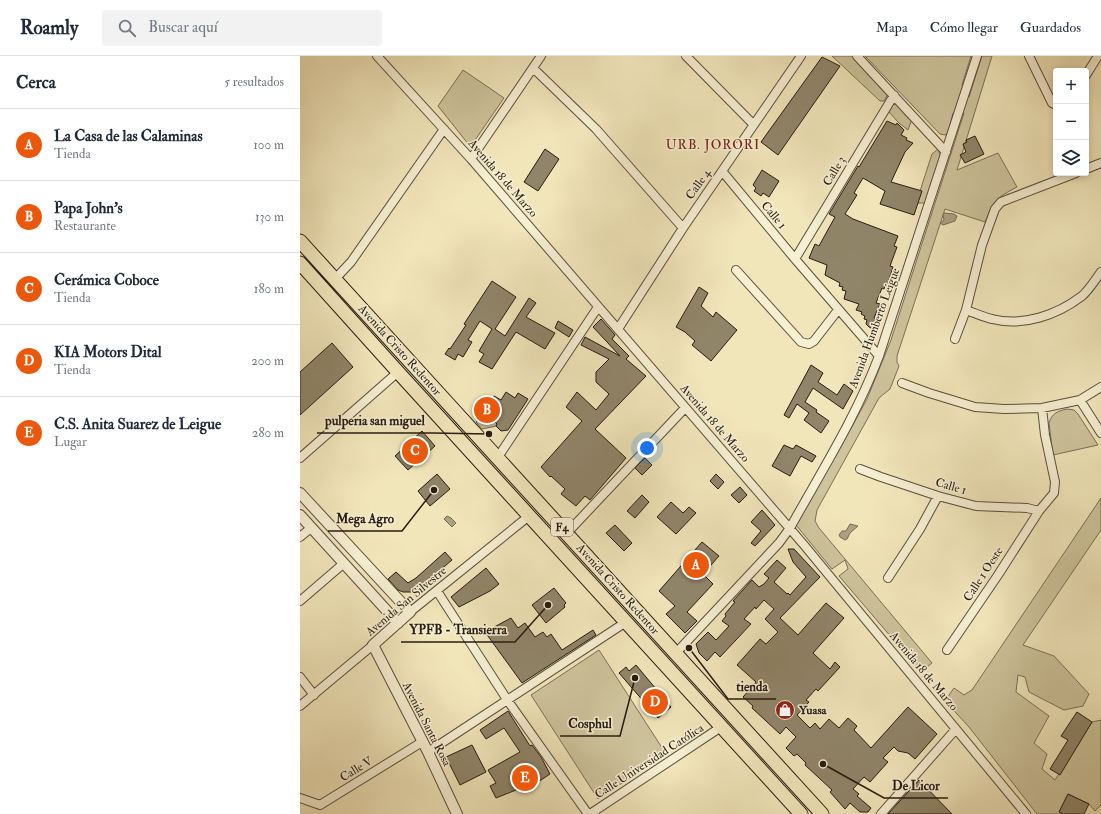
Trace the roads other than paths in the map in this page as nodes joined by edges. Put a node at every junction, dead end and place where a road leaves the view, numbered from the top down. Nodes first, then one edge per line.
1 (377, 56) edge
2 (541, 56) edge
3 (686, 56) edge
4 (801, 56) edge
5 (858, 56) edge
6 (977, 56) edge
7 (1029, 56) edge
8 (1098, 56) edge
9 (534, 68) junction
10 (1089, 70) edge
11 (894, 95) junction
12 (1053, 103) edge
13 (753, 124) junction
14 (444, 129) junction
15 (946, 152) junction
16 (471, 159) junction
17 (1100, 165) edge
18 (1089, 168) edge
19 (722, 171) junction
20 (1068, 176) edge
21 (683, 228) junction
22 (300, 241) edge
23 (795, 259) junction
24 (300, 263) edge
25 (736, 270) dead end
26 (1101, 272) edge
27 (335, 279) junction
28 (598, 307) junction
29 (838, 310) junction
30 (966, 310) junction
31 (618, 329) junction
32 (955, 339) dead end
33 (879, 356) junction
34 (398, 372) junction
35 (902, 383) dead end
36 (1101, 387) edge
37 (1080, 400) junction
38 (685, 408) junction
39 (1042, 408) junction
40 (1101, 433) edge
41 (498, 457) junction
42 (300, 458) edge
43 (860, 469) dead end
44 (301, 495) edge
45 (938, 496) junction
46 (1039, 510) junction
47 (300, 515) edge
48 (529, 516) junction
49 (311, 528) junction
50 (790, 528) junction
51 (567, 533) junction
52 (300, 537) edge
53 (343, 564) junction
54 (888, 578) dead end
55 (437, 591) junction
56 (300, 602) edge
57 (410, 612) junction
58 (626, 622) junction
59 (398, 623) junction
60 (373, 645) junction
61 (947, 650) dead end
62 (676, 653) junction
63 (300, 677) edge
64 (314, 695) junction
65 (508, 701) junction
66 (300, 706) edge
67 (722, 727) junction
68 (956, 729) junction
69 (422, 742) junction
70 (428, 752) junction
71 (300, 798) edge
72 (457, 814) edge
73 (589, 814) edge
74 (801, 814) edge
75 (822, 814) edge
76 (881, 814) edge
77 (1026, 814) edge

1 - 14 street, Avenida 18 de Marzo
2 - 9 street
3 - 13 street
4 - 13 street, Calle 4
5 - 11 street
6 - 15 street, Avenida Humberto Leigue
7 - 12 street
8 - 10 street
9 - 16 street
9 - 21 street
11 - 15 street
11 - 23 street, Calle 3
13 - 19 street, Calle 4
14 - 16 street, Avenida 18 de Marzo
14 - 27 street
15 - 33 street, Avenida Humberto Leigue
16 - 28 street, Avenida 18 de Marzo
17 - 18 street
19 - 21 street, Calle 4
19 - 23 street, Calle 1
20 - 30 street
21 - 31 street, Calle 4
22 - 27 highway, Avenida Cristo Redentor / F4
23 - 29 street, Calle 1
24 - 34 highway, Avenida Cristo Redentor / F4
25 - 29 street
26 - 30 street
27 - 41 highway, Avenida Cristo Redentor / F4
28 - 31 street, Avenida 18 de Marzo
28 - 41 street
29 - 33 street, Calle 1
30 - 32 street
31 - 38 street, Avenida 18 de Marzo
33 - 50 street, Avenida Humberto Leigue
34 - 42 street
34 - 48 highway, Avenida Cristo Redentor / F4
35 - 39 street
36 - 37 street
37 - 39 street
37 - 40 street
38 - 50 street, Avenida 18 de Marzo
38 - 51 street
39 - 46 street, Calle 1 Oeste
41 - 51 highway, Avenida Cristo Redentor / F4
43 - 45 street, Calle 1
44 - 57 street
45 - 46 street, Calle 1
45 - 54 street
46 - 61 street, Calle 1 Oeste
47 - 49 street
48 - 55 street, Avenida San Silvestre
48 - 58 highway, Avenida Cristo Redentor / F4
49 - 52 street
49 - 53 street
50 - 62 street, Avenida Humberto Leigue
50 - 68 street, Avenida 18 de Marzo
51 - 62 highway, Avenida Cristo Redentor / F4
53 - 56 street
53 - 59 street
55 - 57 street, Avenida San Silvestre
55 - 65 street
57 - 59 street, Avenida San Silvestre
58 - 65 street
58 - 67 highway, Avenida Cristo Redentor / F4
59 - 60 street, Avenida San Silvestre
60 - 64 street, Avenida San Silvestre
60 - 69 street, Avenida Santa Rosa
62 - 75 highway, Avenida Cristo Redentor / F4
63 - 64 street
64 - 66 street, Avenida San Silvestre
65 - 70 street
65 - 73 street
67 - 73 street, Calle Universidad Católica
67 - 74 highway, Avenida Cristo Redentor / F4
68 - 76 street
68 - 77 street, Avenida 18 de Marzo
69 - 70 street, Avenida Santa Rosa
69 - 71 street, Calle V
70 - 72 street, Avenida Santa Rosa

